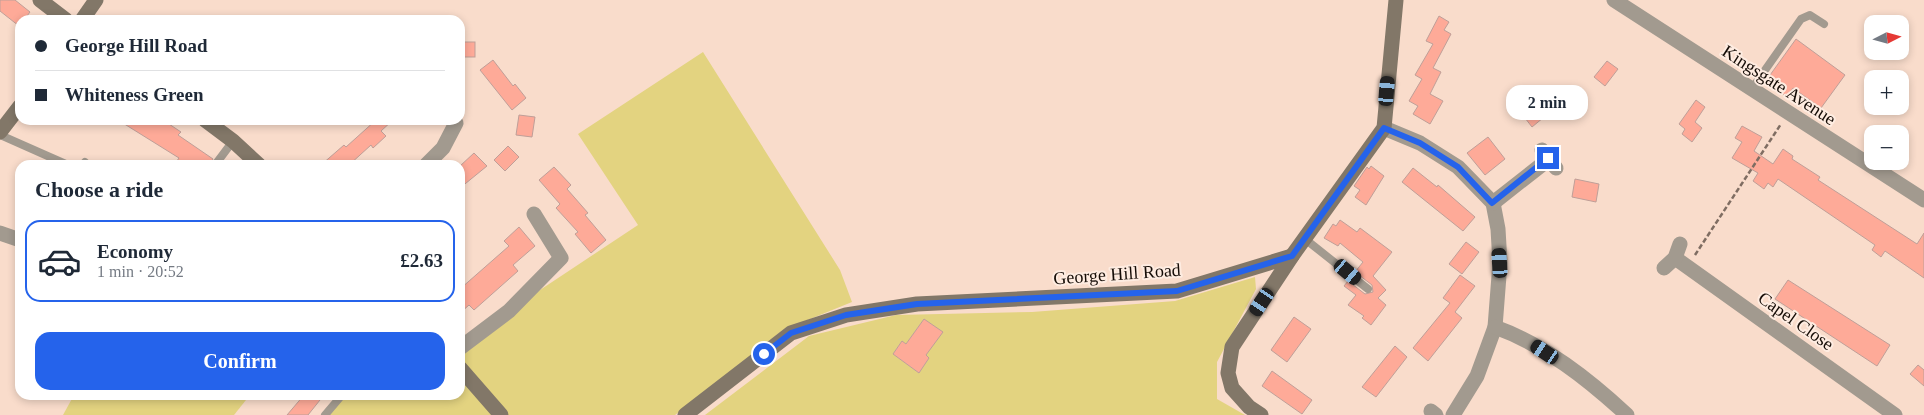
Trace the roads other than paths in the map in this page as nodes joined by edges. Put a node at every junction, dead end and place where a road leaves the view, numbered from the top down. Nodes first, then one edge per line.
1 (40, 0) edge
2 (96, 0) edge
3 (1396, 0) edge
4 (1614, 0) edge
5 (60, 15) edge
6 (86, 15) edge
7 (1824, 24) dead end
8 (1751, 90) junction
9 (15, 113) edge
10 (212, 125) edge
11 (455, 125) edge
12 (1384, 128) junction
13 (0, 134) edge
14 (234, 141) junction
15 (1549, 159) dead end
16 (57, 160) edge
17 (219, 160) edge
18 (254, 160) edge
19 (431, 160) edge
20 (1924, 200) edge
21 (1492, 203) junction
22 (534, 214) dead end
23 (0, 233) edge
24 (15, 238) edge
25 (1305, 239) junction
26 (1292, 256) junction
27 (1673, 257) dead end
28 (1368, 289) dead end
29 (1495, 327) junction
30 (465, 344) edge
31 (465, 374) edge
32 (338, 400) edge
33 (1623, 414) edge
34 (325, 415) edge
35 (501, 415) edge
36 (685, 415) edge
37 (1261, 415) edge
38 (1453, 415) edge
39 (1895, 415) edge

1 - 5 street
2 - 6 street
3 - 12 street
4 - 8 street, Kingsgate Avenue
7 - 8 lane
8 - 20 street, Kingsgate Avenue
9 - 13 street
10 - 14 street
11 - 19 street
12 - 21 street
12 - 25 street
13 - 16 lane
14 - 17 lane
14 - 18 street
15 - 21 street
21 - 29 street
22 - 30 street
23 - 24 street
25 - 26 street
25 - 28 lane
26 - 36 street, George Hill Road
26 - 37 street
27 - 39 street, Capel Close
29 - 33 street
29 - 38 street
31 - 35 street
32 - 34 lane

